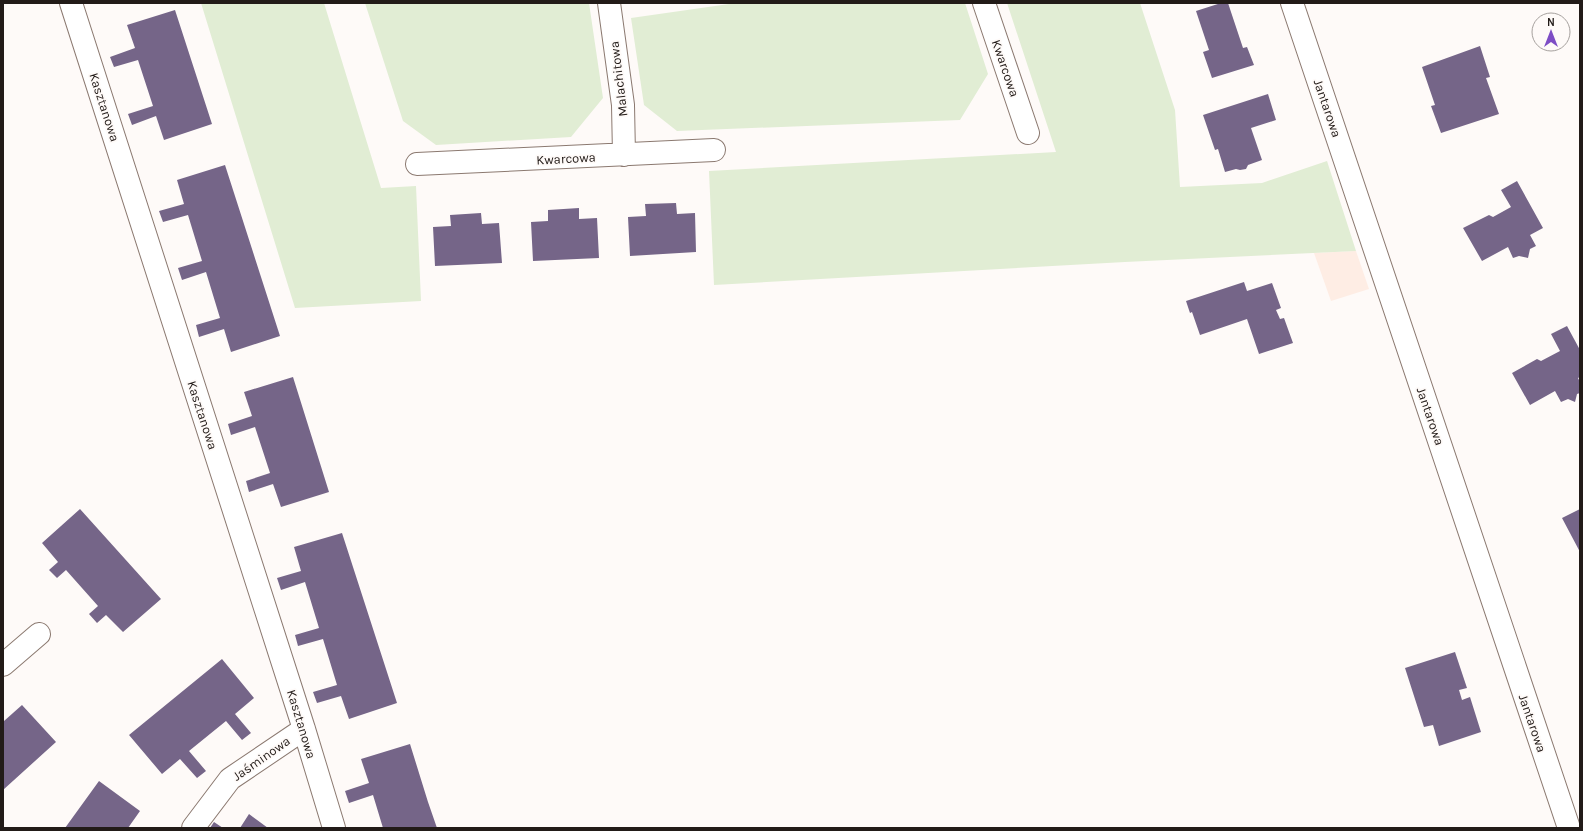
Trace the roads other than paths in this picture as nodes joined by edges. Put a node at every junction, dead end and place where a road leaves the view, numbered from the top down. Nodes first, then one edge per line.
1 (72, 3) edge
2 (609, 3) edge
3 (984, 3) edge
4 (1292, 3) edge
5 (1028, 133) dead end
6 (714, 150) dead end
7 (624, 155) junction
8 (417, 164) dead end
9 (38, 634) dead end
10 (3, 665) edge
11 (304, 729) junction
12 (193, 828) edge
13 (334, 828) edge
14 (1569, 828) edge

1 - 11 street, Kasztanowa
2 - 7 street, Malachitowa
3 - 5 street, Kwarcowa
4 - 14 street, Jantarowa
6 - 7 street, Kwarcowa
7 - 8 street, Kwarcowa
9 - 10 street
11 - 12 street, Jaśminowa
11 - 13 street, Kasztanowa

